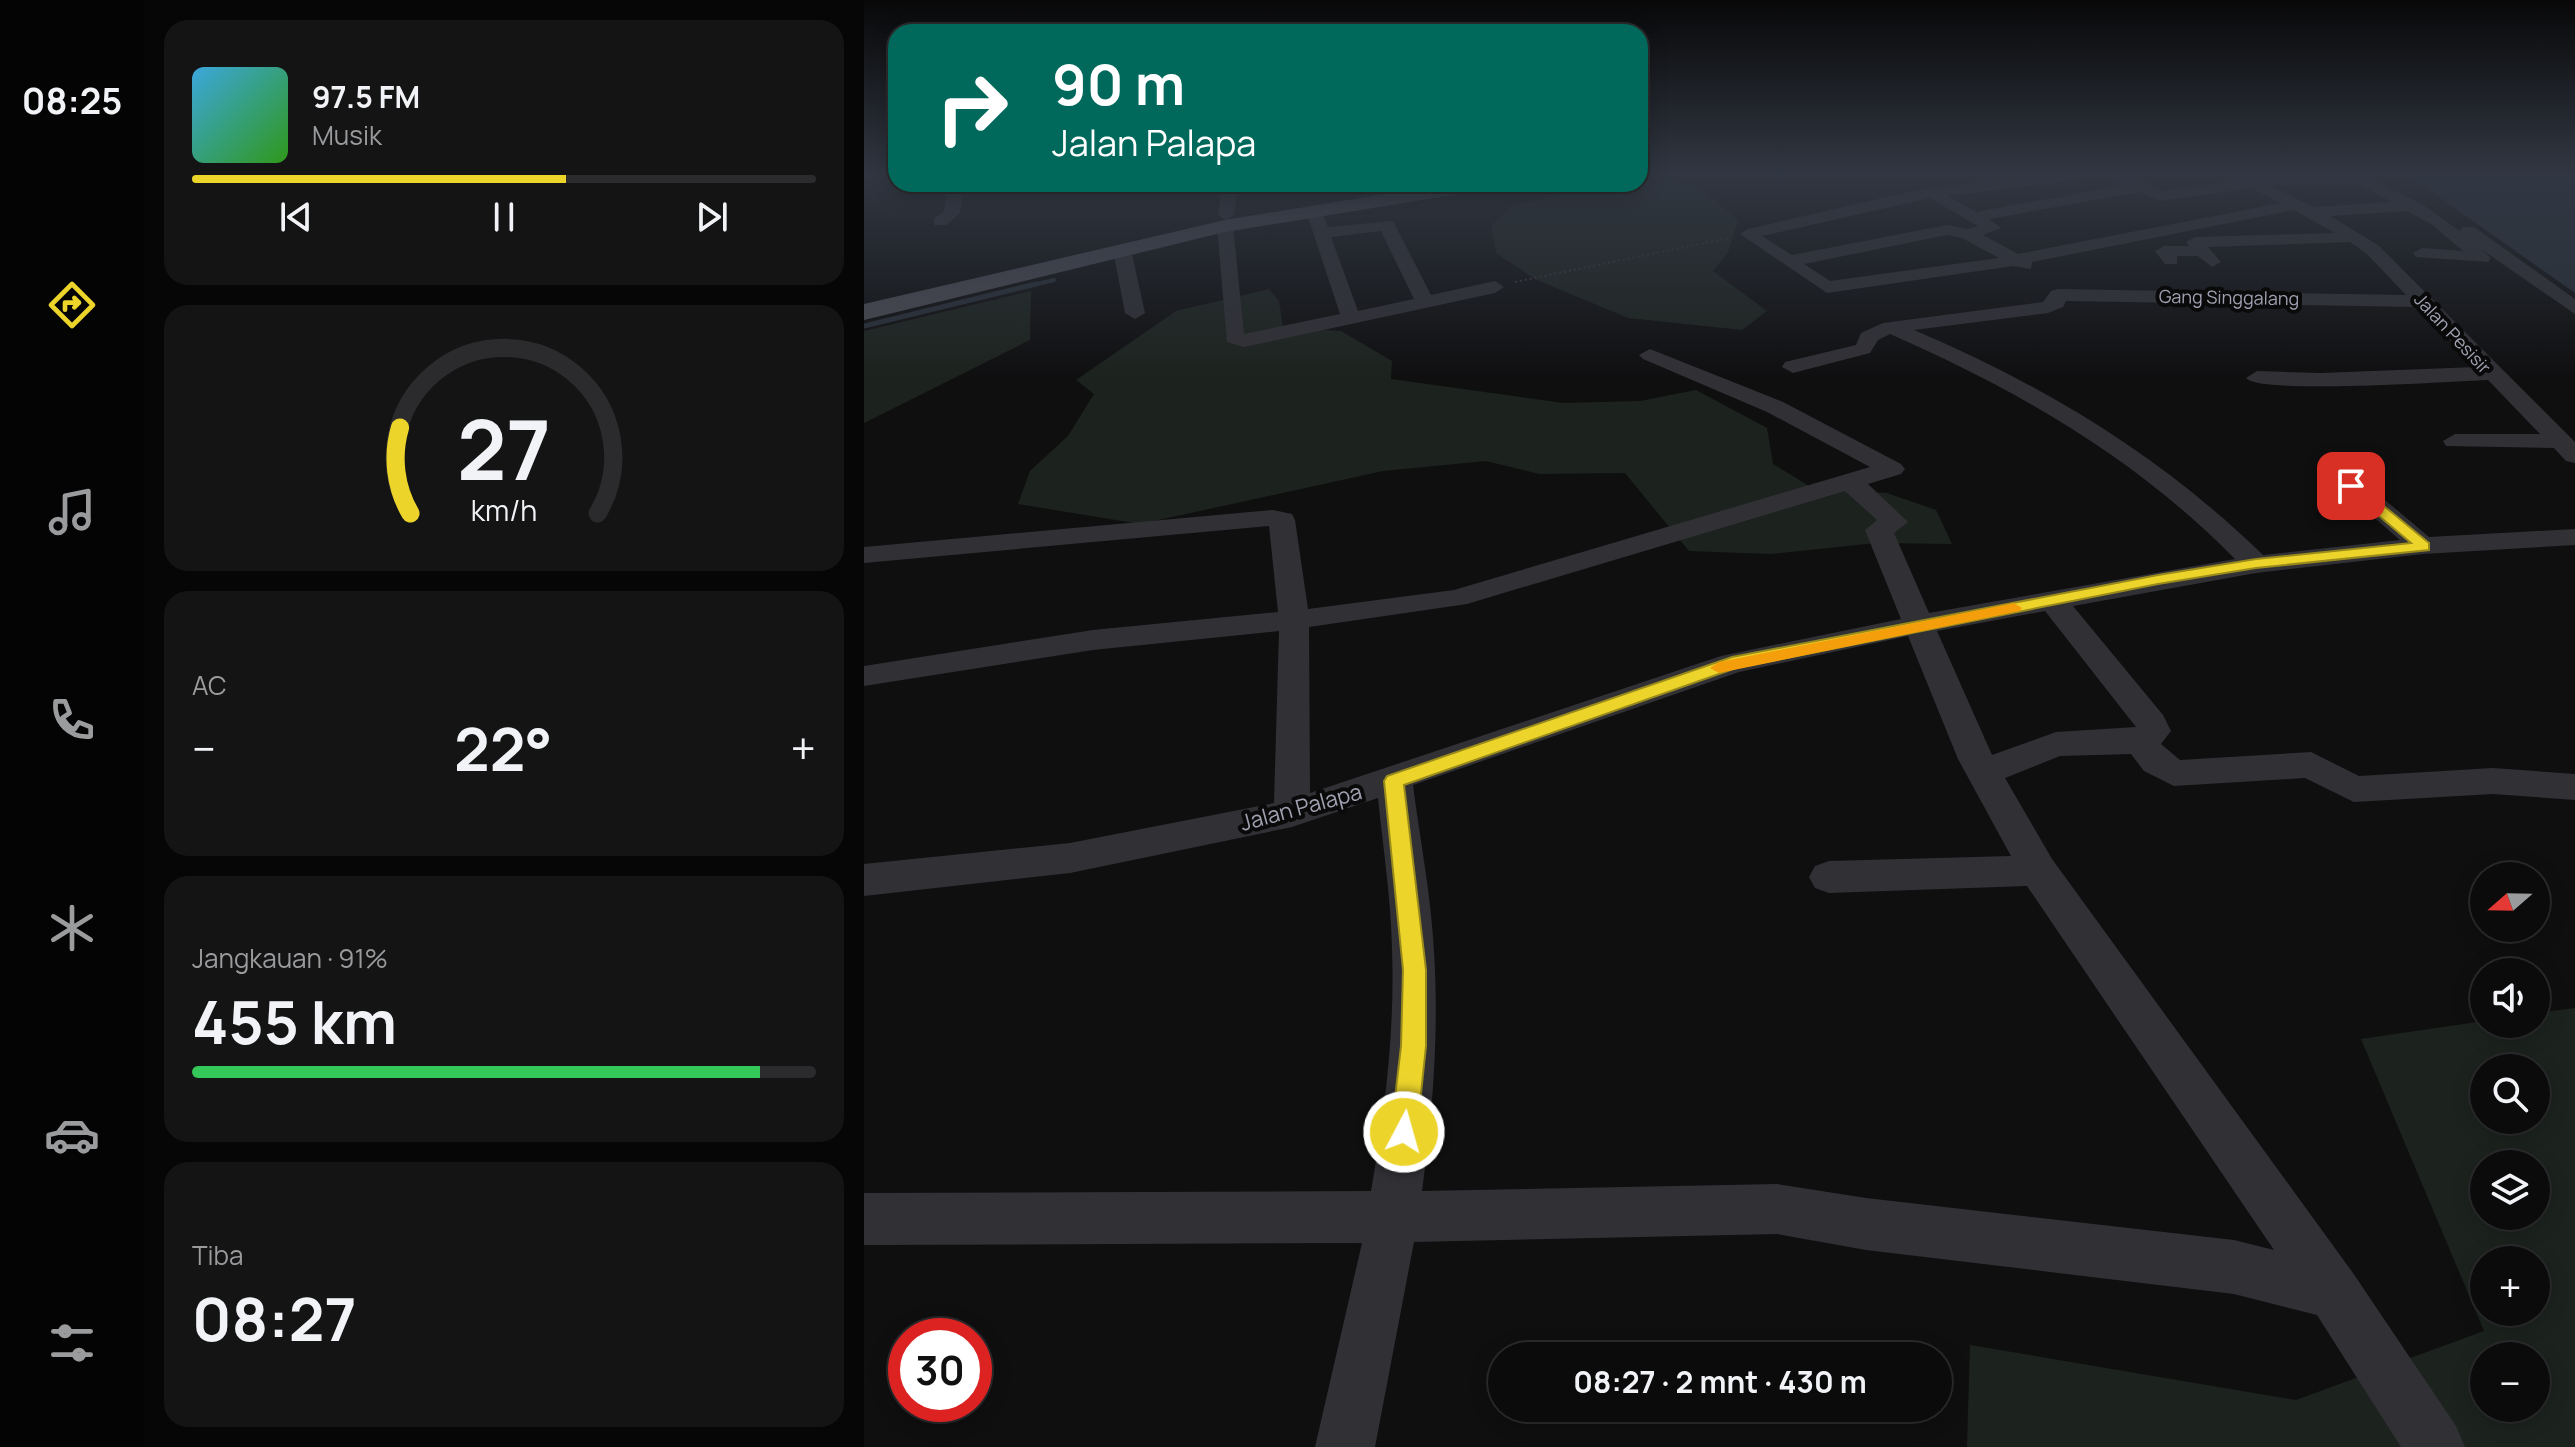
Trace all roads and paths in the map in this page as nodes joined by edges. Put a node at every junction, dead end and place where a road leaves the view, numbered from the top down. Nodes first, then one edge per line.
1 (1123, 243) edge
2 (1148, 243) edge
3 (1228, 243) edge
4 (1324, 243) edge
5 (1396, 243) edge
6 (1707, 243) edge
7 (1762, 243) edge
8 (1884, 243) edge
9 (1994, 243) edge
10 (2101, 243) edge
11 (2195, 243) edge
12 (2271, 243) edge
13 (2362, 243) edge
14 (2463, 243) edge
15 (2484, 243) edge
16 (1122, 250) junction
17 (2422, 253) dead end
18 (2282, 256) dead end
19 (2019, 260) junction
20 (2171, 260) dead end
21 (1791, 261) junction
22 (2048, 286) junction
23 (1495, 287) joint
24 (864, 299) edge
25 (2423, 301) junction
26 (1425, 302) junction
27 (2575, 308) edge
28 (864, 312) edge
29 (1135, 313) dead end
30 (1351, 319) junction
31 (1890, 327) junction
32 (1650, 355) dead end
33 (1793, 367) dead end
34 (2490, 373) junction
35 (2257, 378) dead end
36 (2455, 441) dead end
37 (2567, 449) edge
38 (2333, 469) dead end
39 (1850, 482) junction
40 (2575, 537) edge
41 (2423, 546) junction
42 (864, 555) edge
43 (2256, 564) junction
44 (2053, 601) junction
45 (1294, 620) junction
46 (1917, 625) junction
47 (864, 676) edge
48 (2140, 742) junction
49 (1984, 772) junction
50 (1394, 781) junction
51 (2575, 787) edge
52 (1292, 813) junction
53 (2038, 870) junction
54 (1829, 877) dead end
55 (865, 881) edge
56 (1395, 1217) junction
57 (864, 1219) edge
58 (2334, 1292) junction
59 (1345, 1447) edge
60 (2435, 1447) edge

1 - 24 main road
2 - 16 main road
3 - 30 street
4 - 30 street
5 - 26 street
6 - 23 path
7 - 21 street
8 - 21 street
9 - 19 street
10 - 19 street
11 - 20 street
12 - 18 street
13 - 25 street, Jalan Pesisir
14 - 17 street
15 - 27 street
16 - 28 main road
16 - 29 street
19 - 21 street
19 - 22 street
22 - 25 street, Gang Singgalang
22 - 31 street
23 - 26 street
25 - 34 street, Jalan Pesisir
26 - 30 street
31 - 33 street
31 - 43 street
32 - 39 street
34 - 35 street
34 - 37 street, Jalan Pesisir
36 - 37 street
38 - 41 street
39 - 45 street
39 - 46 street
40 - 41 street, Jalan Palapa
41 - 43 street, Jalan Palapa
42 - 45 street
43 - 44 street, Jalan Palapa
44 - 46 street, Jalan Palapa
44 - 48 street
45 - 47 street
45 - 52 street
46 - 49 street
46 - 50 street, Jalan Palapa
48 - 49 street
48 - 51 street
49 - 53 street
50 - 52 street, Jalan Palapa
50 - 56 street
52 - 55 street, Jalan Palapa
53 - 54 street
53 - 58 street
56 - 57 street
56 - 58 street
56 - 59 street
58 - 60 street

